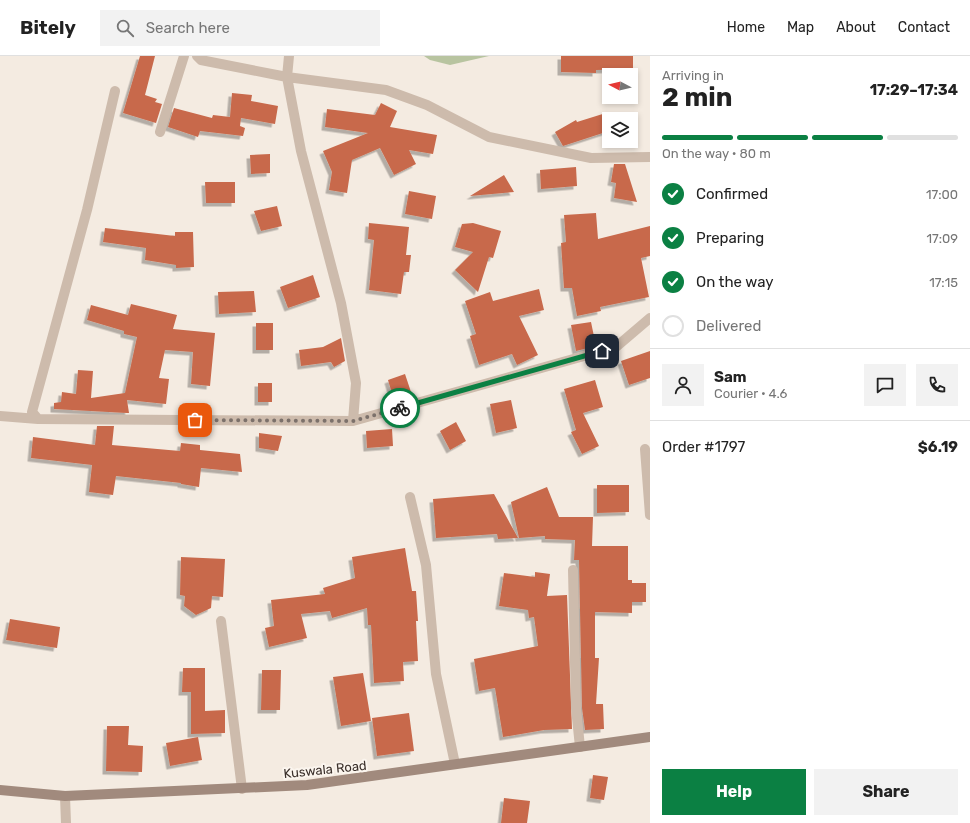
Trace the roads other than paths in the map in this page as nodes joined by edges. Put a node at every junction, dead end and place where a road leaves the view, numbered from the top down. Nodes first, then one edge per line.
1 (184, 56) edge
2 (197, 56) edge
3 (289, 56) edge
4 (287, 77) junction
5 (115, 91) dead end
6 (160, 132) dead end
7 (650, 157) edge
8 (650, 318) edge
9 (0, 416) edge
10 (38, 419) junction
11 (353, 421) junction
12 (644, 449) dead end
13 (410, 497) dead end
14 (650, 515) edge
15 (573, 570) dead end
16 (221, 620) dead end
17 (650, 737) edge
18 (580, 748) junction
19 (455, 764) junction
20 (242, 789) junction
21 (0, 790) edge
22 (65, 796) junction
23 (66, 823) edge

1 - 6 street
2 - 4 street
3 - 4 street
4 - 7 street
4 - 11 street
5 - 10 street
8 - 11 street
9 - 10 street
10 - 11 street
12 - 14 street
13 - 19 street
15 - 18 street
16 - 20 street
17 - 18 street, Kuswala Road
18 - 19 street, Kuswala Road
19 - 20 street, Kuswala Road
20 - 22 street, Kuswala Road
21 - 22 street, Kuswala Road
22 - 23 street

